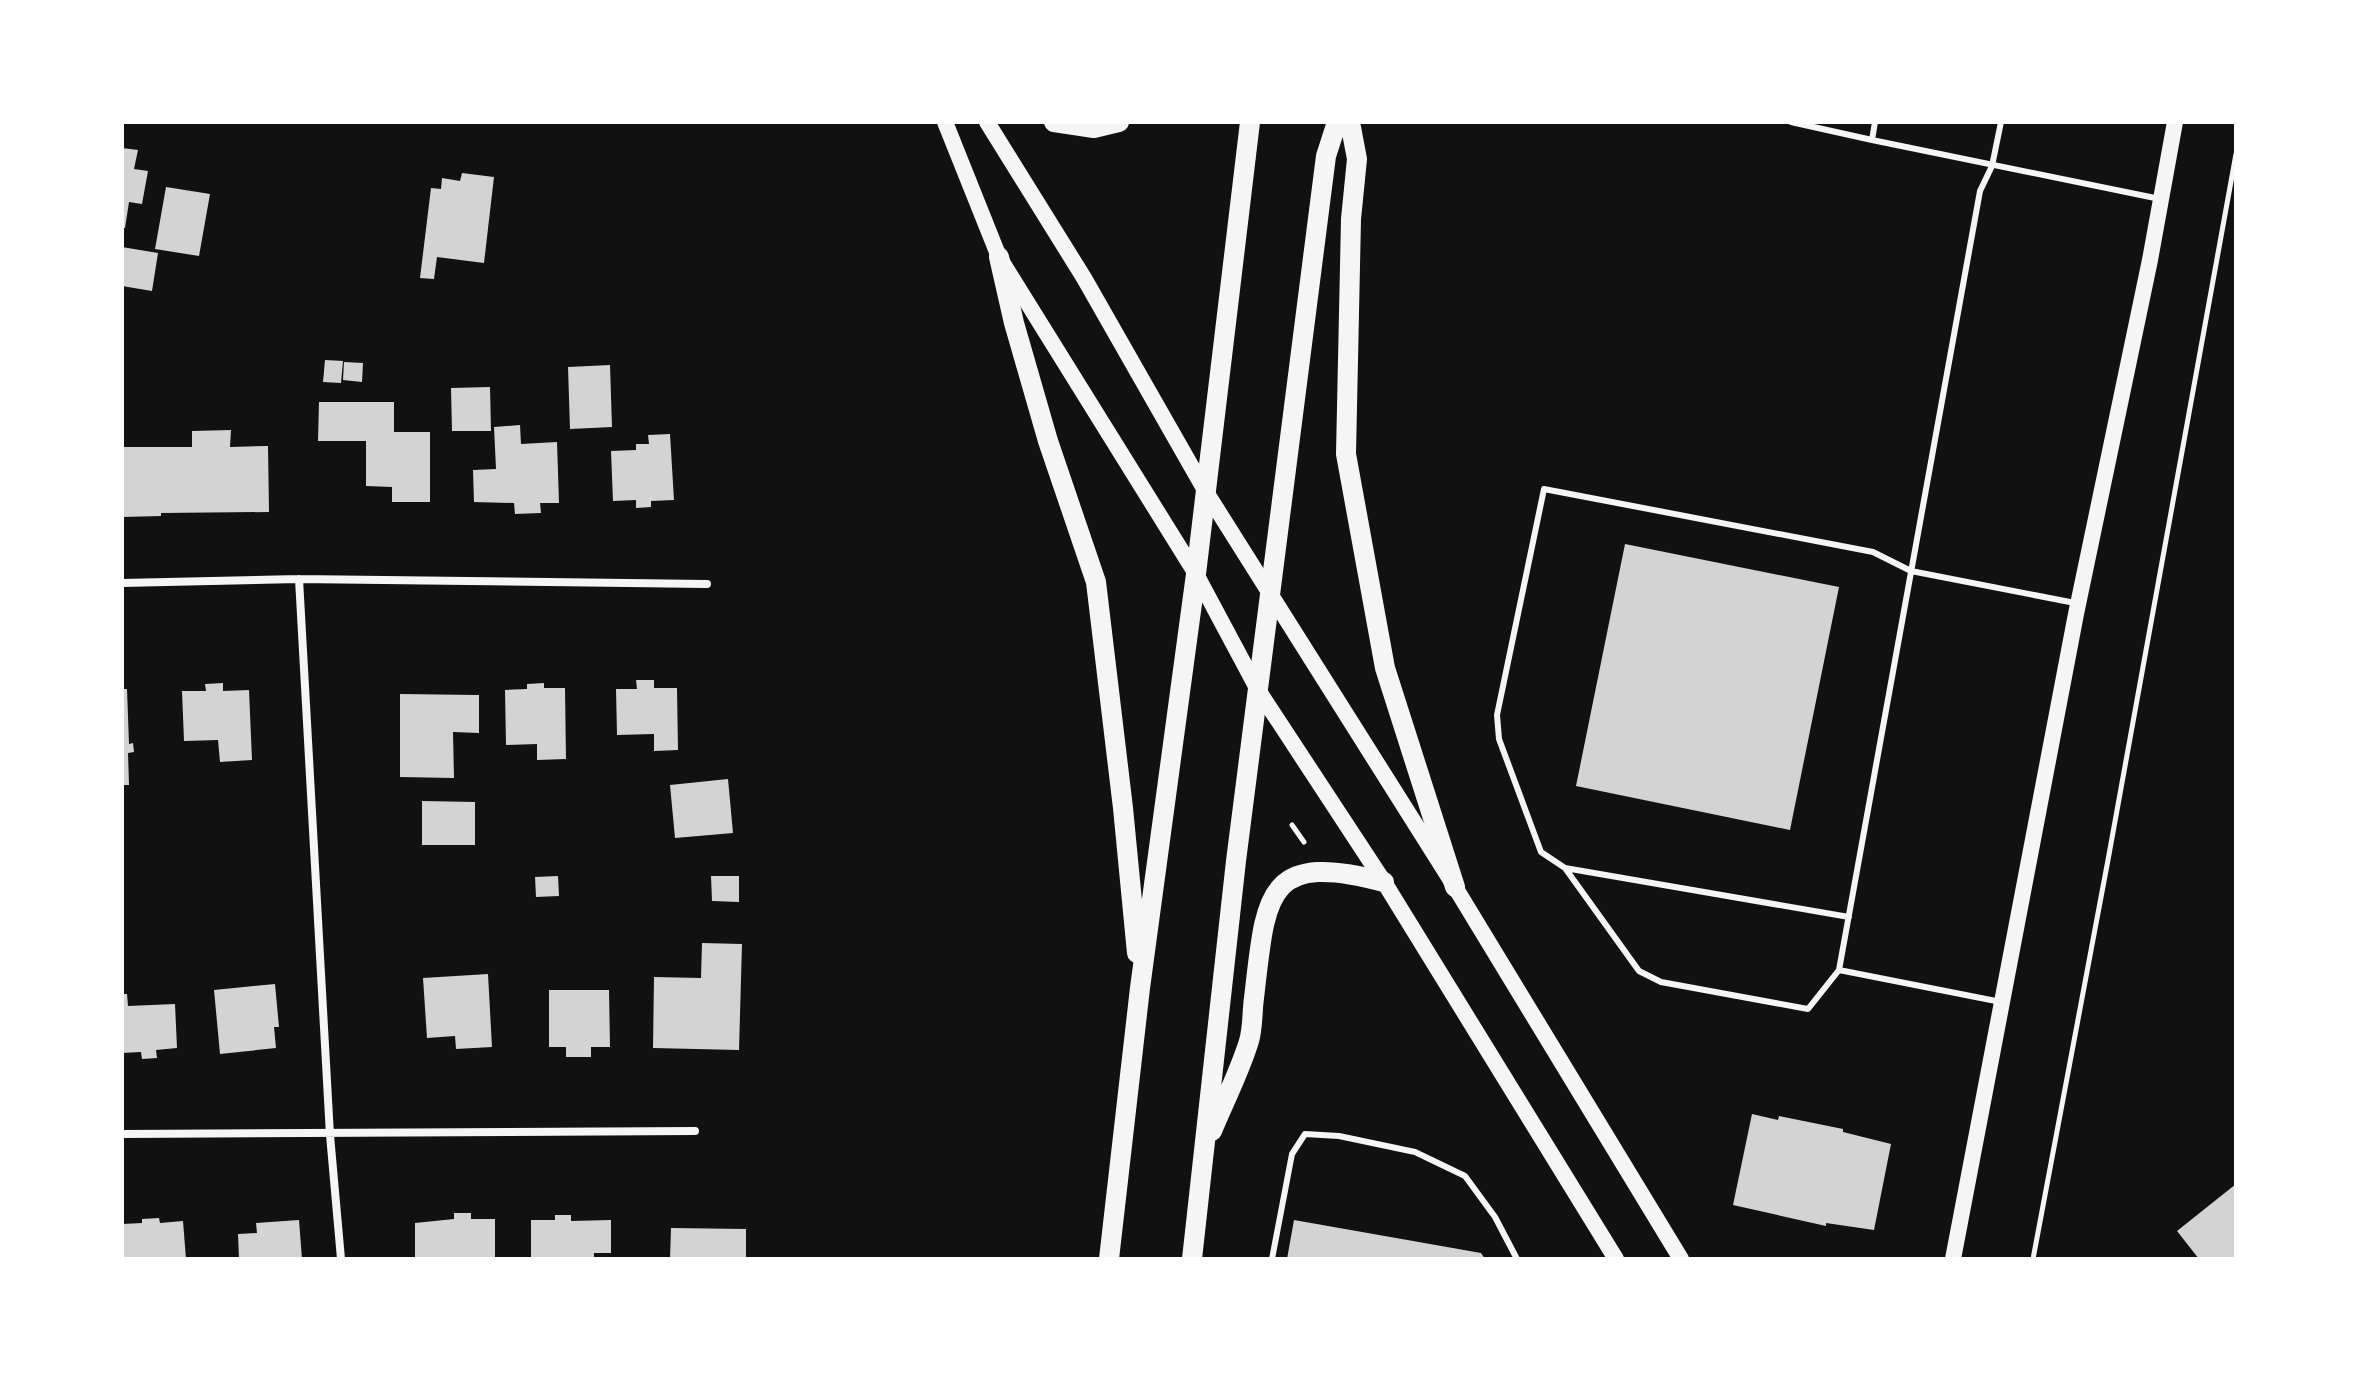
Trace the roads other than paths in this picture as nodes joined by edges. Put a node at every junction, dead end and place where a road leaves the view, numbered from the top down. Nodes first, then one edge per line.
1 (945, 122) edge
2 (987, 122) edge
3 (1054, 122) edge
4 (1119, 122) edge
5 (1250, 122) edge
6 (1337, 122) edge
7 (1350, 122) edge
8 (1790, 122) edge
9 (1875, 122) edge
10 (2001, 122) edge
11 (2175, 122) edge
12 (1872, 140) junction
13 (1992, 166) junction
14 (2161, 199) junction
15 (999, 257) junction
16 (1206, 492) junction
17 (1911, 571) junction
18 (1196, 574) junction
19 (299, 579) junction
20 (122, 583) edge
21 (707, 584) dead end
22 (1270, 595) junction
23 (2078, 604) junction
24 (1258, 690) junction
25 (1565, 868) junction
26 (1384, 882) junction
27 (1455, 887) junction
28 (1849, 917) junction
29 (1839, 970) junction
30 (1140, 988) junction
31 (2002, 1002) junction
32 (695, 1131) dead end
33 (122, 1134) edge
34 (330, 1135) junction
35 (1203, 1153) junction
36 (341, 1259) edge
37 (1109, 1259) edge
38 (1192, 1259) edge
39 (1272, 1259) edge
40 (1517, 1259) edge
41 (1616, 1259) edge
42 (1681, 1259) edge
43 (1953, 1259) edge

1 - 15 main road
2 - 16 main road
3 - 4 main road
5 - 16 main road
6 - 22 main road
7 - 27 main road
8 - 12 lane
9 - 12 lane
10 - 13 lane
11 - 14 main road
12 - 13 lane
13 - 14 lane
13 - 17 lane
14 - 23 main road
15 - 18 main road
15 - 30 main road
16 - 18 main road
16 - 22 main road
17 - 23 lane
17 - 25 lane
17 - 28 lane
18 - 24 main road
18 - 30 main road
19 - 20 street
19 - 21 street
19 - 34 street
22 - 24 main road
22 - 27 main road
23 - 31 main road
24 - 26 main road
24 - 35 main road
25 - 28 lane
25 - 29 lane
26 - 35 main road
26 - 41 main road
27 - 42 main road
28 - 29 lane
29 - 31 lane
30 - 37 main road
31 - 43 main road
32 - 34 street
33 - 34 street
34 - 36 street
35 - 38 main road
39 - 40 lane

